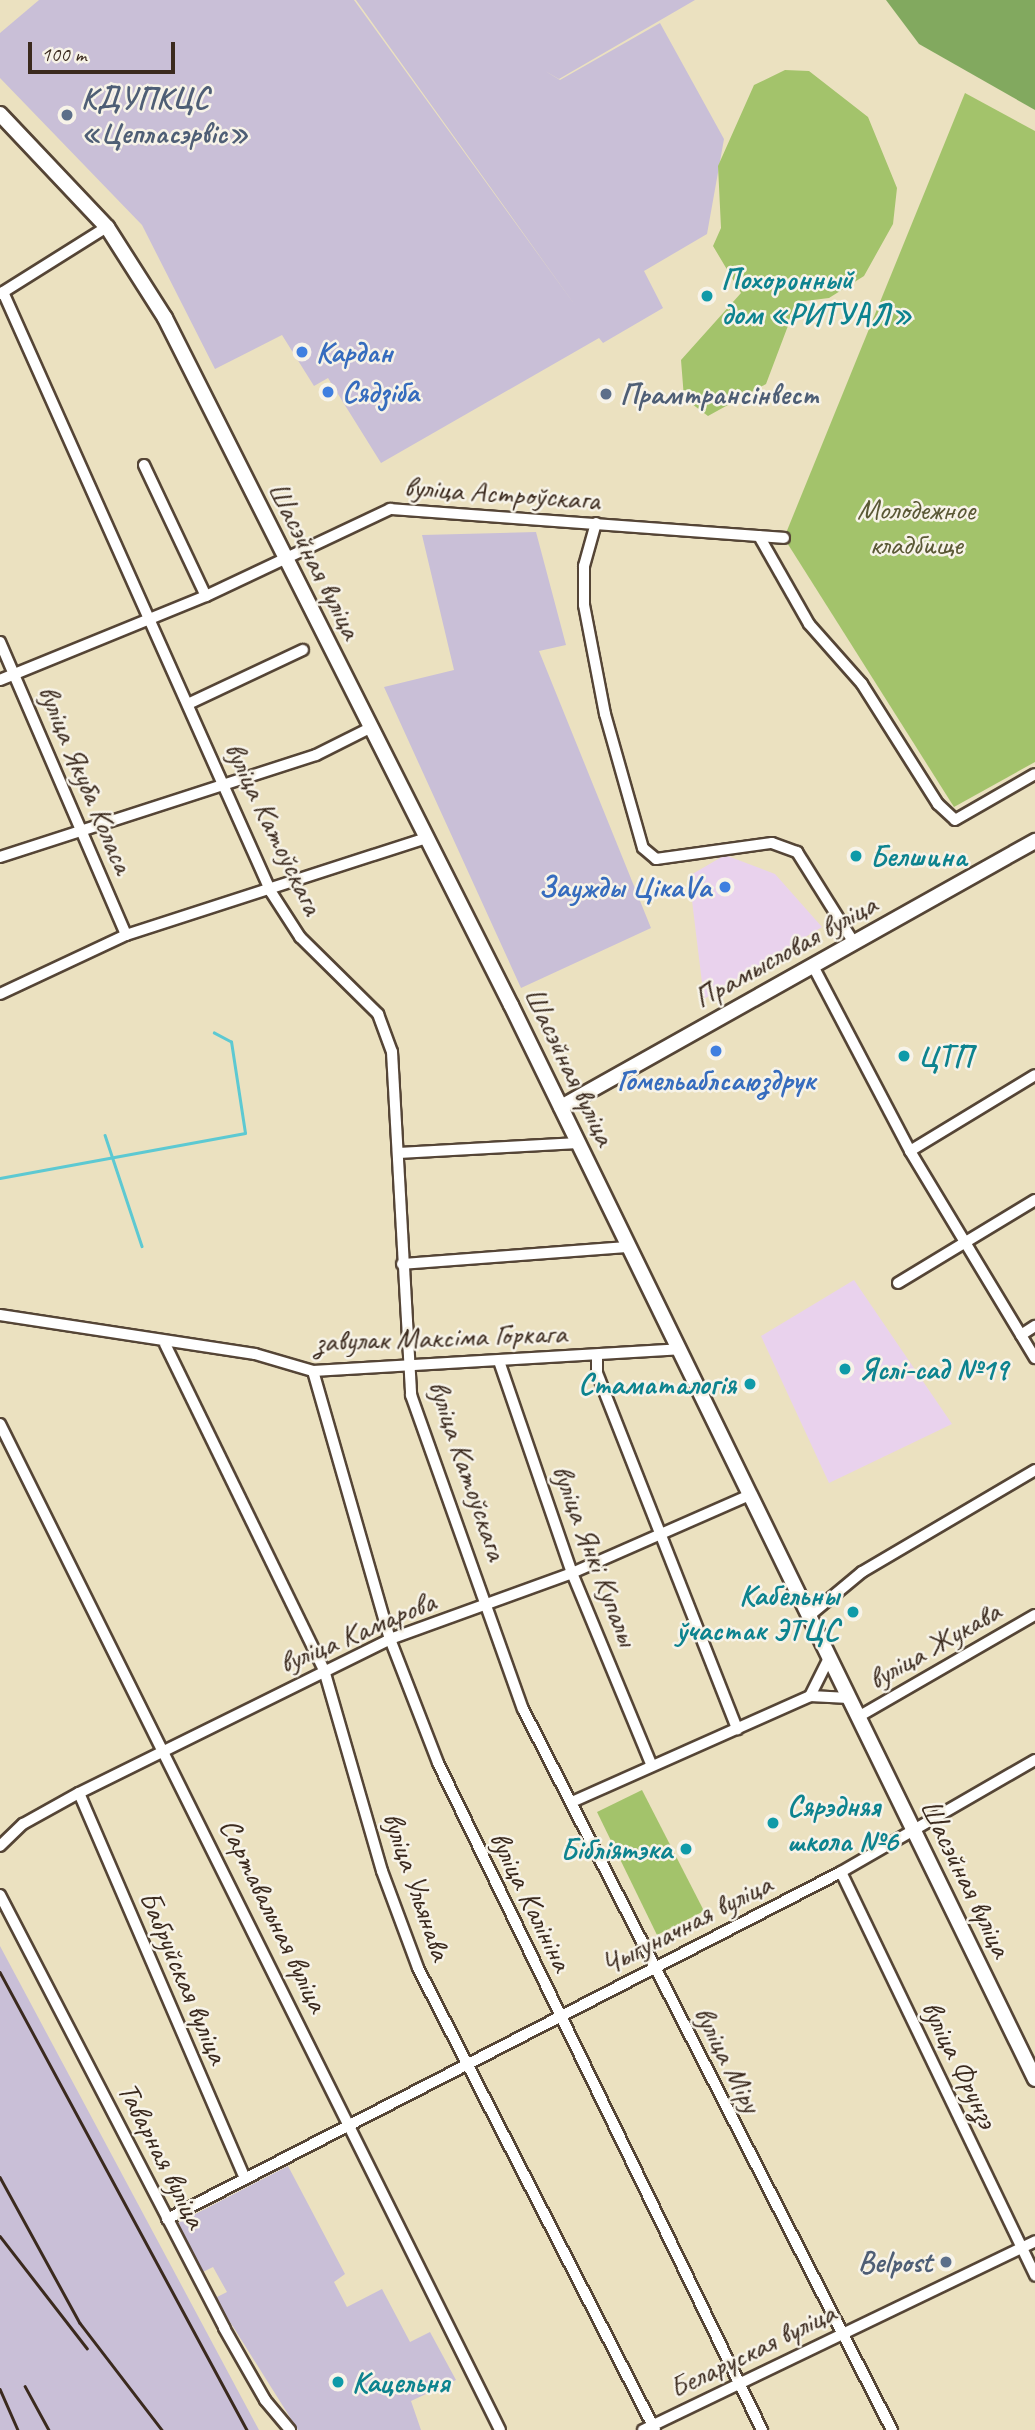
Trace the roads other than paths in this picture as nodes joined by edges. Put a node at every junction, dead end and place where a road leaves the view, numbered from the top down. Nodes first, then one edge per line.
1 (0, 114) edge
2 (107, 227) junction
3 (1, 293) edge
4 (144, 465) dead end
5 (596, 523) junction
6 (759, 536) junction
7 (784, 538) dead end
8 (285, 560) junction
9 (206, 596) junction
10 (151, 620) junction
11 (0, 642) edge
12 (303, 650) dead end
13 (13, 674) junction
14 (0, 680) edge
15 (188, 704) junction
16 (370, 728) junction
17 (1035, 774) edge
18 (225, 786) junction
19 (82, 832) junction
20 (426, 838) junction
21 (1035, 841) edge
22 (0, 857) edge
23 (271, 892) junction
24 (127, 935) junction
25 (854, 943) junction
26 (813, 966) junction
27 (0, 995) edge
28 (1035, 1075) edge
29 (561, 1107) junction
30 (579, 1143) junction
31 (910, 1151) junction
32 (399, 1153) junction
33 (1035, 1200) edge
34 (968, 1239) junction
35 (628, 1247) junction
36 (402, 1264) junction
37 (898, 1283) dead end
38 (0, 1315) edge
39 (1035, 1326) edge
40 (1021, 1335) junction
41 (165, 1345) junction
42 (678, 1349) junction
43 (597, 1355) junction
44 (1035, 1358) edge
45 (499, 1360) junction
46 (408, 1364) junction
47 (313, 1371) junction
48 (0, 1424) edge
49 (1035, 1470) edge
50 (750, 1495) junction
51 (659, 1536) junction
52 (572, 1573) junction
53 (490, 1605) junction
54 (1035, 1615) edge
55 (809, 1616) junction
56 (390, 1639) junction
57 (829, 1658) junction
58 (324, 1671) junction
59 (810, 1696) junction
60 (849, 1698) junction
61 (523, 1709) joint
62 (858, 1717) junction
63 (737, 1729) junction
64 (166, 1749) junction
65 (1035, 1759) edge
66 (651, 1764) junction
67 (79, 1793) junction
68 (572, 1802) junction
69 (913, 1830) junction
70 (0, 1846) edge
71 (841, 1872) junction
72 (0, 1895) edge
73 (654, 1966) junction
74 (561, 2016) junction
75 (467, 2066) junction
76 (1035, 2079) edge
77 (350, 2127) junction
78 (245, 2179) junction
79 (167, 2219) junction
80 (1035, 2241) edge
81 (1021, 2248) junction
82 (1035, 2276) edge
83 (840, 2334) junction
84 (740, 2383) junction
85 (650, 2428) edge
86 (290, 2430) edge
87 (500, 2430) edge
88 (762, 2430) edge
89 (891, 2430) edge

1 - 2 main road, Шасэйная вуліца
2 - 3 street
2 - 8 main road, Шасэйная вуліца
3 - 10 street, вуліца Катоўскага
4 - 9 street
5 - 6 street, вуліца Астроўскага
5 - 8 street, вуліца Астроўскага
5 - 25 street
6 - 7 street, вуліца Астроўскага
6 - 17 street
8 - 9 street, вуліца Астроўскага
8 - 16 main road, Шасэйная вуліца
9 - 10 street, вуліца Астроўскага
10 - 13 street, вуліца Астроўскага
10 - 15 street, вуліца Катоўскага
11 - 13 street, вуліца Якуба Коласа
12 - 15 street
13 - 14 street, вуліца Астроўскага
13 - 19 street, вуліца Якуба Коласа
15 - 18 street, вуліца Катоўскага
16 - 18 street
16 - 20 main road, Шасэйная вуліца
18 - 19 street
18 - 23 street, вуліца Катоўскага
19 - 22 street
19 - 24 street, вуліца Якуба Коласа
20 - 23 street
20 - 29 main road, Шасэйная вуліца
21 - 25 main road, Прамысловая вуліца
23 - 24 street
23 - 32 street, вуліца Катоўскага
24 - 27 street
25 - 26 main road, Прамысловая вуліца
26 - 29 main road, Прамысловая вуліца
26 - 31 street
28 - 31 street
29 - 30 main road, Шасэйная вуліца
30 - 32 street
30 - 35 main road, Шасэйная вуліца
31 - 34 street
32 - 36 street, вуліца Катоўскага
33 - 34 street
34 - 37 street
34 - 40 street
35 - 36 street
35 - 42 main road, Шасэйная вуліца
36 - 46 street, вуліца Катоўскага
38 - 41 street, завулак Максіма Горкага
39 - 40 street
40 - 44 street
41 - 47 street, завулак Максіма Горкага
41 - 58 street, вуліца Ульянава
42 - 43 street, завулак Максіма Горкага
42 - 50 main road, Шасэйная вуліца
43 - 45 street, завулак Максіма Горкага
43 - 51 street
45 - 46 street, завулак Максіма Горкага
45 - 52 street, вуліца Янкі Купалы
46 - 47 street, завулак Максіма Горкага
46 - 53 street, вуліца Катоўскага
47 - 56 street, вуліца Калініна
48 - 64 street, Сартавальная вуліца
49 - 55 street
50 - 51 street, вуліца Камарова
50 - 55 main road, Шасэйная вуліца
51 - 52 street, вуліца Камарова
51 - 63 street
52 - 53 street, вуліца Камарова
52 - 66 street, вуліца Янкі Купалы
53 - 56 street, вуліца Камарова
53 - 61 street, вуліца Катоўскага
54 - 62 street, вуліца Жукава
55 - 57 main road, Шасэйная вуліца
56 - 58 street, вуліца Камарова
56 - 74 street, вуліца Калініна
57 - 59 street
57 - 60 main road, Шасэйная вуліца
58 - 64 street, вуліца Камарова
58 - 75 street, вуліца Ульянава
59 - 60 street
59 - 63 street
60 - 62 main road, Шасэйная вуліца
61 - 68 street, вуліца Міру
62 - 69 main road, Шасэйная вуліца
63 - 66 street
64 - 67 street, вуліца Камарова
64 - 77 street, Сартавальная вуліца
65 - 69 street, Чыгуначная вуліца
66 - 68 street
67 - 70 street, вуліца Камарова
67 - 78 street, Бабруйская вуліца
68 - 73 street, вуліца Міру
69 - 71 street, Чыгуначная вуліца
69 - 76 main road, Шасэйная вуліца
71 - 73 street, Чыгуначная вуліца
71 - 81 street, вуліца Фрунзэ
72 - 79 street, Таварная вуліца
73 - 74 street, Чыгуначная вуліца
73 - 83 street, вуліца Міру
74 - 75 street, Чыгуначная вуліца
74 - 84 street, вуліца Калініна
75 - 77 street, Чыгуначная вуліца
75 - 85 street, вуліца Ульянава
77 - 78 street, Чыгуначная вуліца
77 - 87 street, Сартавальная вуліца
78 - 79 street, Чыгуначная вуліца
79 - 86 street, Таварная вуліца
80 - 81 street, Беларуская вуліца
81 - 82 street, вуліца Фрунзэ
81 - 83 street, Беларуская вуліца
83 - 84 street, Беларуская вуліца
83 - 89 street, вуліца Міру
84 - 85 street, Беларуская вуліца
84 - 88 street, вуліца Калініна

